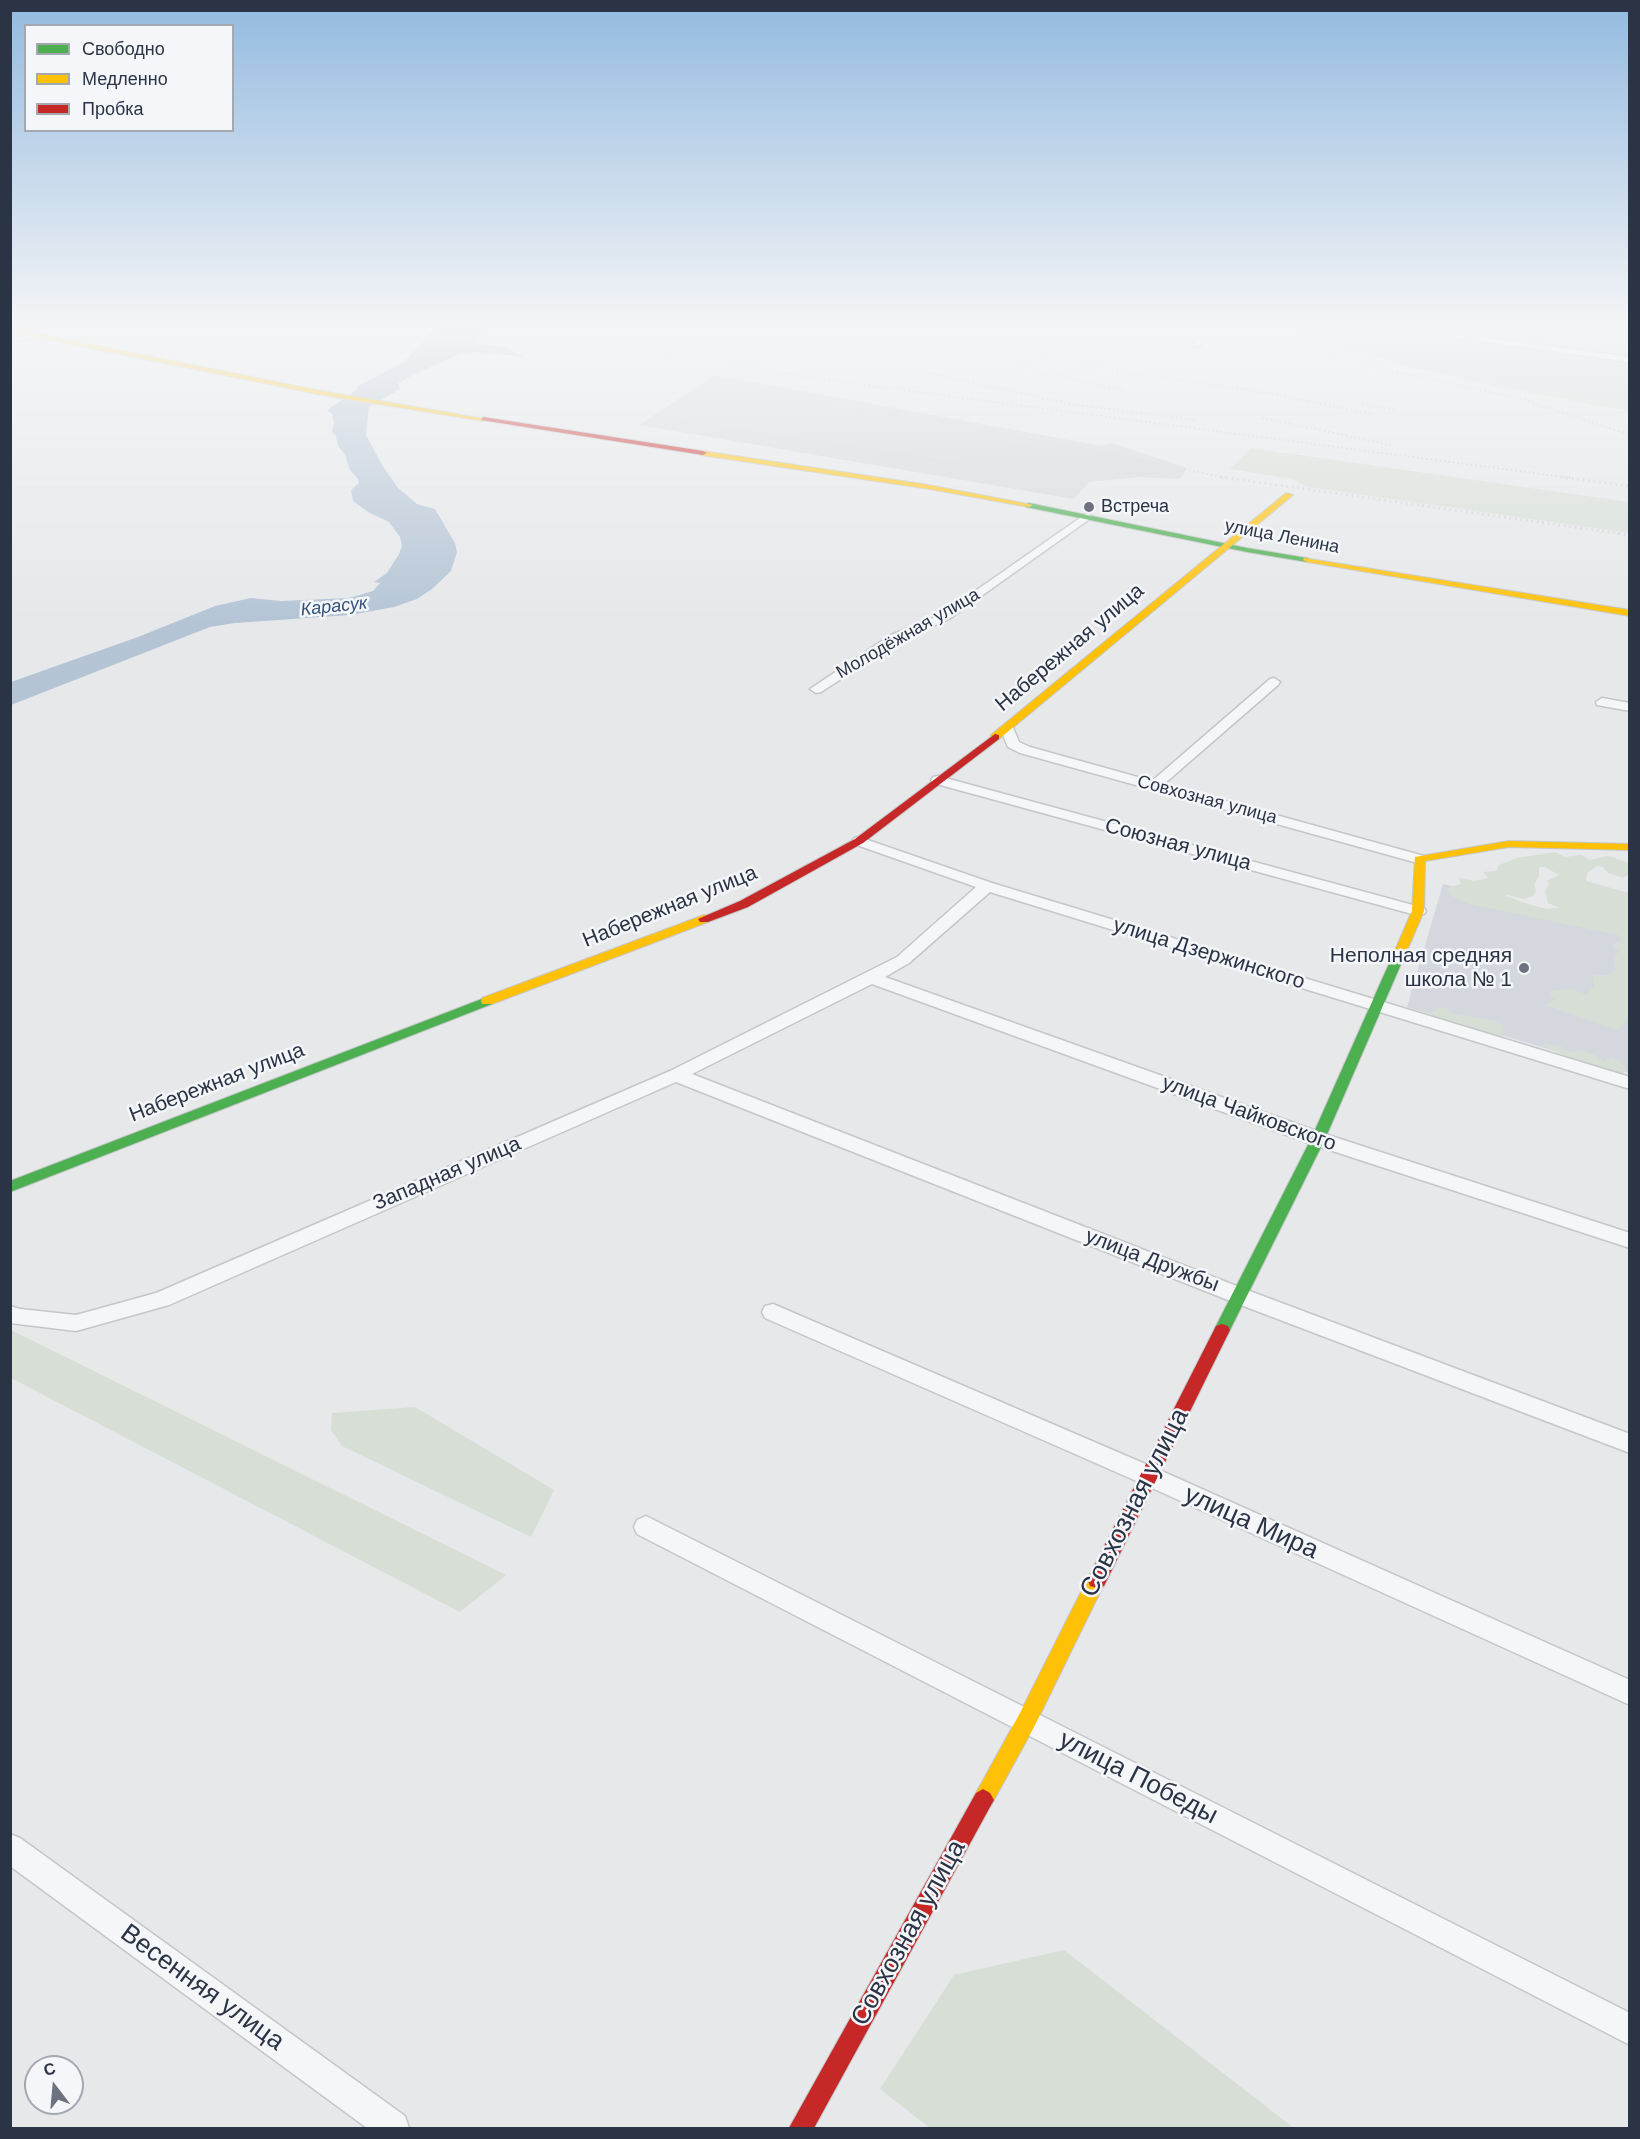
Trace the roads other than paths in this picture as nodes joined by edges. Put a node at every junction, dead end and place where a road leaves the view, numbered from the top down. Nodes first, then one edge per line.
1 (524, 425) edge
2 (1289, 495) dead end
3 (1087, 516) junction
4 (1227, 546) junction
5 (1629, 614) edge
6 (1274, 682) dead end
7 (816, 689) dead end
8 (1602, 702) dead end
9 (1629, 706) edge
10 (1007, 728) junction
11 (938, 780) junction
12 (1154, 786) junction
13 (859, 841) junction
14 (1629, 847) edge
15 (1419, 859) junction
16 (987, 886) junction
17 (1418, 911) junction
18 (871, 978) junction
19 (1378, 1005) junction
20 (676, 1075) junction
21 (1629, 1083) edge
22 (1318, 1139) junction
23 (10, 1186) edge
24 (1629, 1241) edge
25 (1240, 1296) junction
26 (773, 1312) dead end
27 (10, 1314) edge
28 (1629, 1444) edge
29 (1149, 1476) junction
30 (646, 1527) dead end
31 (1629, 1694) edge
32 (1027, 1720) junction
33 (10, 1848) edge
34 (1629, 2030) edge
35 (393, 2128) edge
36 (801, 2128) edge

1 - 3 street, улица Ленина
2 - 4 street, Набережная улица
3 - 4 street, улица Ленина
3 - 7 street, Молодёжная улица
4 - 5 street, улица Ленина
4 - 10 street, Набережная улица
6 - 12 street
8 - 9 street
10 - 11 street, Набережная улица
10 - 12 street, Совхозная улица
11 - 13 street, Набережная улица
11 - 17 street, Союзная улица
12 - 15 street, Совхозная улица
13 - 16 street, улица Дзержинского
13 - 23 street, Набережная улица
14 - 15 street, Совхозная улица
15 - 17 street, Совхозная улица
16 - 18 street, Западная улица
16 - 19 street, улица Дзержинского
17 - 19 street, Совхозная улица
18 - 20 street, Западная улица
18 - 22 street, улица Чайковского
19 - 21 street, улица Дзержинского
19 - 22 street, Совхозная улица
20 - 25 street, улица Дружбы
20 - 27 street, Западная улица
22 - 24 street, улица Чайковского
22 - 25 street, Совхозная улица
25 - 28 street, улица Дружбы
25 - 29 street, Совхозная улица
26 - 29 street, улица Мира
29 - 31 street, улица Мира
29 - 32 street, Совхозная улица
30 - 32 street, улица Победы
32 - 34 street, улица Победы
32 - 36 street, Совхозная улица
33 - 35 street, Весенняя улица

